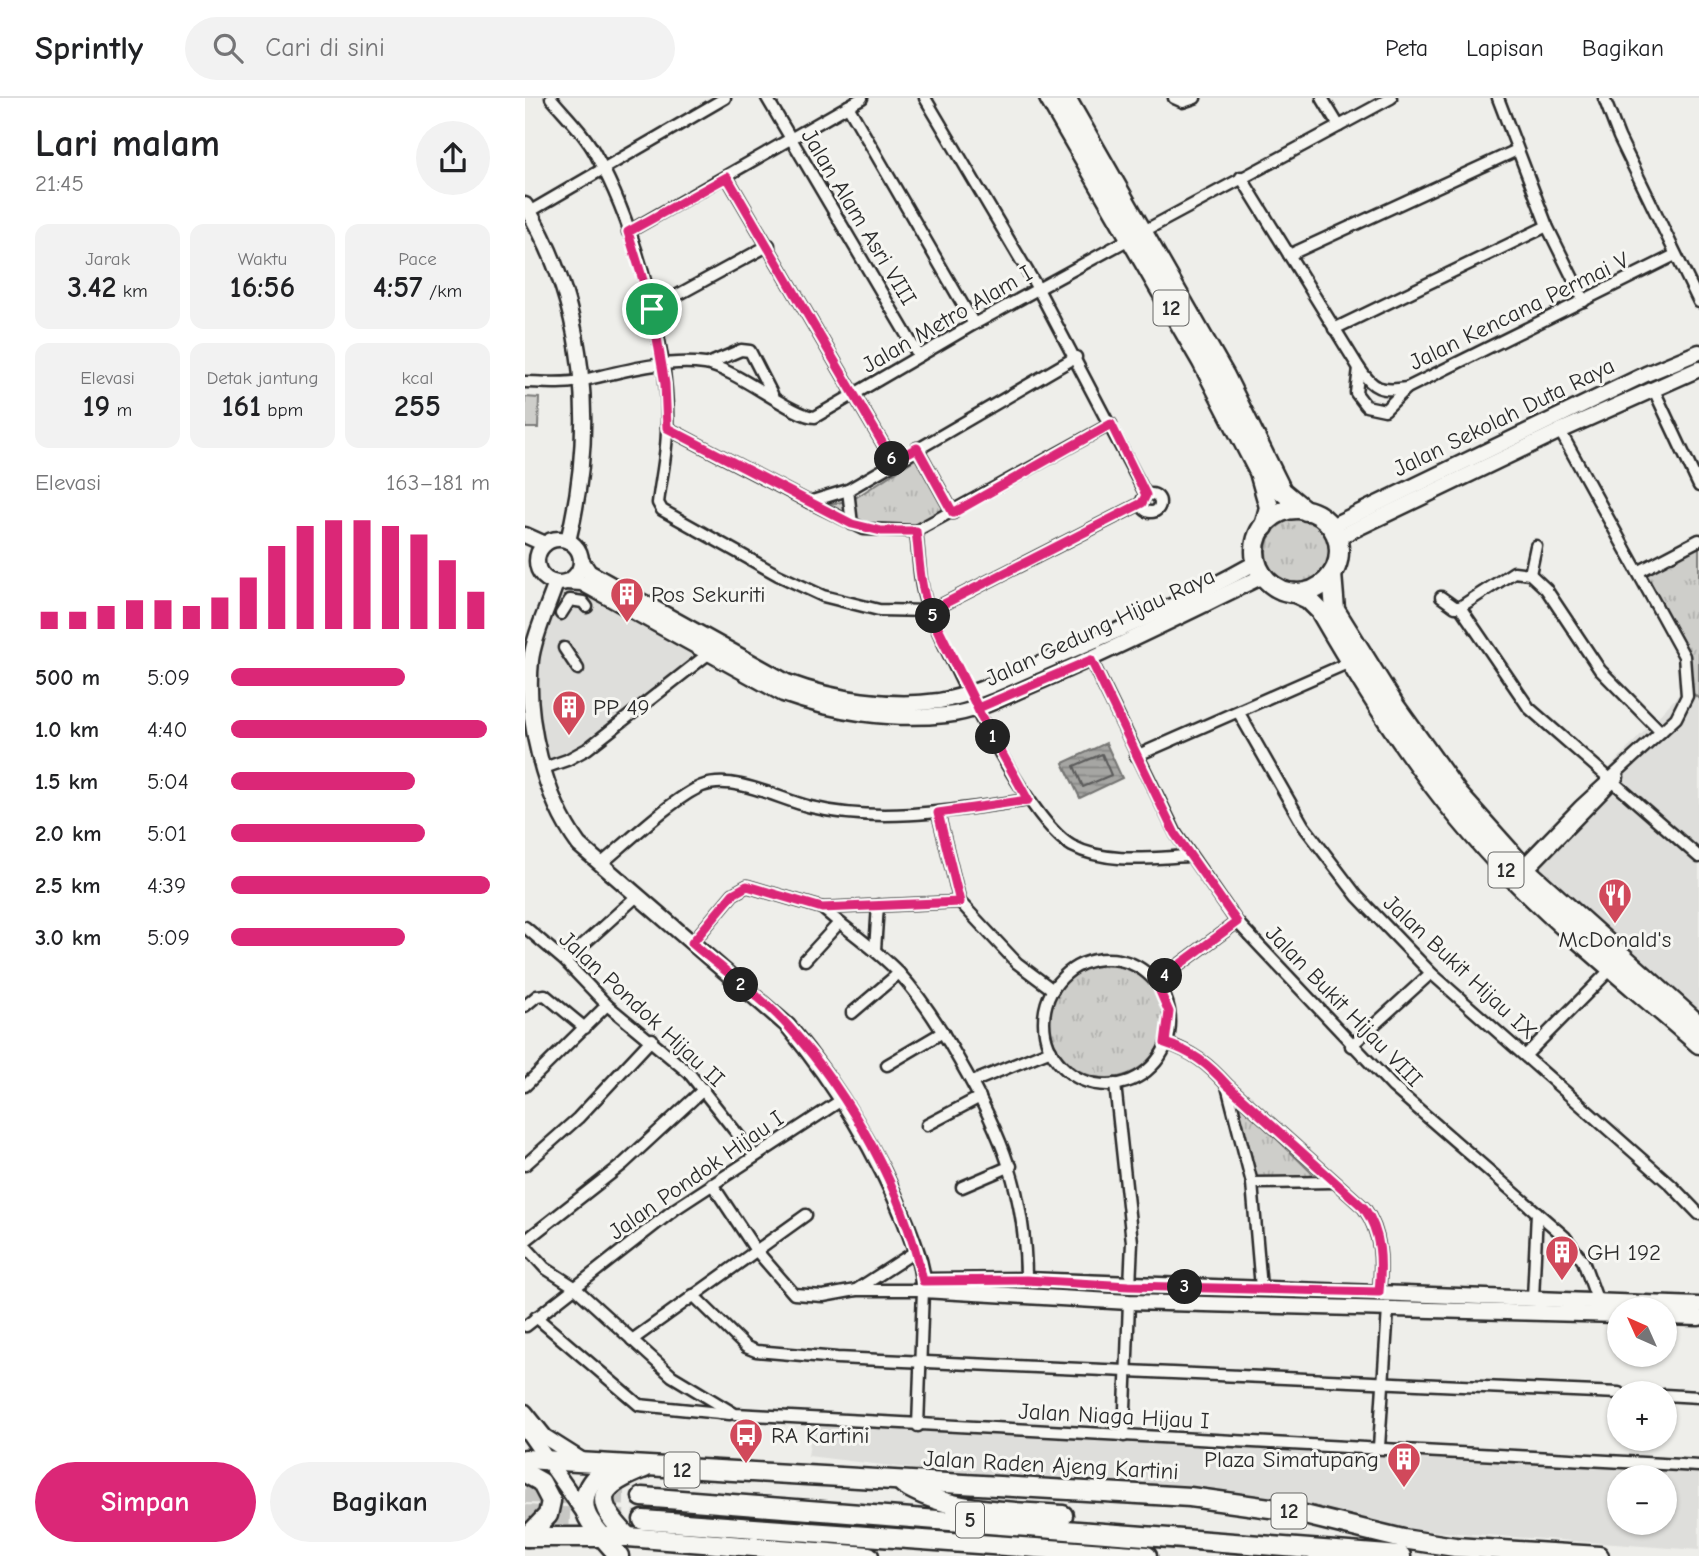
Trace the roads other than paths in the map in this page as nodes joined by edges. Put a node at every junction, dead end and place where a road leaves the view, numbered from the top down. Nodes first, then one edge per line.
1 (551, 98) edge
2 (725, 98) edge
3 (767, 98) edge
4 (862, 98) edge
5 (925, 98) edge
6 (1049, 98) edge
7 (1066, 98) edge
8 (1174, 98) edge
9 (1195, 98) edge
10 (1322, 98) edge
11 (1391, 98) edge
12 (1498, 98) edge
13 (1604, 98) edge
14 (848, 106) junction
15 (1339, 126) junction
16 (791, 140) junction
17 (1517, 150) junction
18 (602, 168) junction
19 (727, 177) junction
20 (1241, 177) junction
21 (527, 208) edge
22 (1547, 226) junction
23 (628, 232) junction
24 (1137, 234) junction
25 (769, 245) junction
26 (1289, 255) junction
27 (1675, 256) junction
28 (1038, 289) junction
29 (1584, 301) junction
30 (1699, 302) edge
31 (652, 309) junction
32 (974, 324) junction
33 (1334, 329) junction
34 (1699, 352) edge
35 (919, 356) junction
36 (1076, 357) junction
37 (662, 364) junction
38 (708, 364) junction
39 (1359, 368) junction
40 (1699, 369) edge
41 (583, 381) junction
42 (525, 382) edge
43 (1407, 388) junction
44 (1653, 388) junction
45 (772, 394) junction
46 (856, 394) junction
47 (1111, 424) junction
48 (667, 428) junction
49 (1560, 431) junction
50 (917, 448) junction
51 (893, 461) junction
52 (1699, 486) edge
53 (848, 490) junction
54 (809, 502) junction
55 (1306, 511) junction
56 (953, 513) junction
57 (1354, 522) junction
58 (852, 524) junction
59 (1264, 527) junction
60 (916, 531) junction
61 (1334, 532) junction
62 (525, 535) edge
63 (1699, 540) edge
64 (568, 541) junction
65 (545, 544) junction
66 (1536, 546) dead end
67 (525, 549) edge
68 (537, 560) junction
69 (580, 560) junction
70 (1260, 569) junction
71 (1638, 572) junction
72 (1529, 573) junction
73 (1332, 574) junction
74 (1242, 578) junction
75 (561, 582) junction
76 (1295, 593) junction
77 (1441, 597) dead end
78 (587, 607) dead end
79 (1460, 607) junction
80 (930, 611) junction
81 (561, 614) dead end
82 (564, 648) dead end
83 (708, 654) junction
84 (1091, 660) junction
85 (1350, 662) junction
86 (528, 663) edge
87 (578, 668) dead end
88 (970, 694) junction
89 (978, 708) junction
90 (1239, 713) junction
91 (1661, 732) junction
92 (1136, 756) junction
93 (544, 768) junction
94 (1612, 780) junction
95 (1028, 800) junction
96 (938, 813) junction
97 (1188, 856) junction
98 (1699, 857) edge
99 (601, 864) junction
100 (1519, 874) junction
101 (637, 896) junction
102 (960, 902) junction
103 (878, 905) junction
104 (822, 908) junction
105 (1237, 922) junction
106 (839, 923) junction
107 (526, 930) edge
108 (692, 943) junction
109 (875, 950) junction
110 (805, 960) dead end
111 (565, 961) junction
112 (1612, 968) junction
113 (899, 973) junction
114 (1431, 973) junction
115 (1156, 982) junction
116 (1053, 990) junction
117 (607, 1005) junction
118 (525, 1006) edge
119 (852, 1013) dead end
120 (1699, 1026) edge
121 (585, 1028) junction
122 (943, 1032) junction
123 (652, 1039) junction
124 (1165, 1043) junction
125 (1699, 1044) edge
126 (1351, 1046) junction
127 (1051, 1050) junction
128 (1526, 1055) junction
129 (887, 1065) dead end
130 (972, 1082) junction
131 (1115, 1084) junction
132 (1227, 1085) junction
133 (525, 1086) edge
134 (704, 1089) junction
135 (980, 1097) junction
136 (843, 1099) junction
137 (927, 1125) dead end
138 (754, 1155) junction
139 (525, 1166) edge
140 (1011, 1166) junction
141 (1334, 1182) junction
142 (1252, 1183) junction
143 (712, 1184) junction
144 (963, 1186) dead end
145 (1537, 1212) junction
146 (1699, 1214) edge
147 (806, 1215) dead end
148 (525, 1243) edge
149 (755, 1249) junction
150 (916, 1251) junction
151 (1026, 1280) junction
152 (1080, 1284) junction
153 (573, 1286) junction
154 (1129, 1286) junction
155 (919, 1287) junction
156 (1261, 1288) junction
157 (856, 1290) junction
158 (1379, 1292) junction
159 (693, 1295) junction
160 (1079, 1299) junction
161 (1533, 1299) junction
162 (1129, 1302) junction
163 (1598, 1302) junction
164 (1470, 1303) junction
165 (1699, 1305) edge
166 (1388, 1309) junction
167 (1607, 1314) edge
168 (536, 1317) junction
169 (1677, 1317) edge
170 (1699, 1318) edge
171 (526, 1326) edge
172 (632, 1340) junction
173 (920, 1361) junction
174 (1126, 1369) junction
175 (1385, 1382) junction
176 (1607, 1392) edge
177 (1677, 1396) edge
178 (1699, 1397) edge
179 (525, 1412) edge
180 (735, 1414) junction
181 (918, 1426) junction
182 (525, 1428) edge
183 (1124, 1436) junction
184 (1378, 1447) junction
185 (547, 1458) junction
186 (525, 1459) edge
187 (583, 1461) junction
188 (621, 1465) junction
189 (1699, 1466) edge
190 (648, 1467) junction
191 (525, 1473) edge
192 (900, 1482) junction
193 (642, 1497) tunnel mouth
194 (643, 1520) tunnel mouth
195 (590, 1521) junction
196 (526, 1537) edge
197 (604, 1538) junction
198 (628, 1538) junction
199 (1297, 1546) junction
200 (619, 1556) edge
201 (869, 1556) edge
202 (1147, 1556) edge
203 (1400, 1556) edge
204 (1599, 1556) edge

1 - 18 street
2 - 18 street
3 - 16 street, Jalan Alam Asri VIII
4 - 14 street
5 - 28 street
6 - 24 highway, 12
7 - 24 highway, 12
8 - 9 street
10 - 15 street
11 - 15 street, Jalan Metro Alam I
12 - 17 street
13 - 27 street
14 - 16 street
14 - 32 street
15 - 20 street, Jalan Metro Alam I
16 - 19 street
16 - 35 street, Jalan Alam Asri VIII
17 - 22 street
17 - 26 street
18 - 21 street
18 - 23 street
19 - 23 street
19 - 25 street
20 - 24 street, Jalan Metro Alam I
20 - 26 street, Jalan Kencana Permai V
21 - 41 street
22 - 29 street
22 - 33 street
23 - 31 street
24 - 28 street, Jalan Metro Alam I
24 - 55 highway, 12
24 - 59 highway, 12
25 - 31 street
25 - 46 street
26 - 33 street, Jalan Kencana Permai V
27 - 29 street, Jalan Kencana Permai V
27 - 30 street
28 - 32 street, Jalan Metro Alam I
28 - 36 street
29 - 43 street, Jalan Kencana Permai V
31 - 37 street
32 - 35 street, Jalan Metro Alam I
33 - 39 street, Jalan Kencana Permai V
34 - 57 street, Jalan Sekolah Duta Raya
35 - 46 street, Jalan Metro Alam I
36 - 47 street
36 - 50 street
37 - 38 street, Jalan Metro Alam I
37 - 41 street, Jalan Metro Alam I
37 - 48 street
38 - 45 street, Jalan Metro Alam I
38 - 45 street
39 - 43 street, Jalan Kencana Permai V
39 - 43 street
40 - 44 street, Jalan Sekolah Duta Raya
41 - 42 street, Jalan Metro Alam I
41 - 64 street
44 - 49 street, Jalan Sekolah Duta Raya
44 - 52 street
45 - 46 street, Jalan Metro Alam I
46 - 51 street
47 - 56 street
47 - 80 street
48 - 54 street
48 - 80 street
49 - 57 street, Jalan Sekolah Duta Raya
49 - 71 street
50 - 51 street
50 - 56 street
51 - 53 street
53 - 54 street
53 - 58 street
54 - 58 street
55 - 59 highway
55 - 61 highway, 12
56 - 60 street
57 - 61 street, Jalan Sekolah Duta Raya
58 - 60 street
59 - 70 highway, 12
60 - 80 street
61 - 73 highway, 12
62 - 65 street
63 - 71 street
64 - 65 street
64 - 69 street
65 - 68 street
66 - 72 street
67 - 68 street
68 - 75 street
69 - 75 street
69 - 88 street, Jalan Gedung Hijau Raya
70 - 74 street, Jalan Gedung Hijau Raya
70 - 76 highway, 12
71 - 91 street
72 - 79 street
72 - 91 street
73 - 76 highway
73 - 100 highway, 12
74 - 84 street, Jalan Gedung Hijau Raya
74 - 88 street, Jalan Gedung Hijau Raya
75 - 83 street, Jalan Gedung Hijau Raya
75 - 86 street
76 - 85 highway, 12
77 - 79 street
78 - 81 street
79 - 94 street
80 - 88 street
82 - 87 street
83 - 89 street, Jalan Gedung Hijau Raya
83 - 93 street
84 - 89 street, Jalan Gedung Hijau Raya
84 - 92 street, Jalan Bukit Hijau VIII
85 - 90 street
85 - 100 highway, 12
86 - 93 street
88 - 89 street
89 - 95 street
90 - 92 street
90 - 114 street, Jalan Bukit Hijau IX
91 - 94 street
92 - 97 street, Jalan Bukit Hijau VIII
93 - 99 street
94 - 98 street
94 - 100 street
95 - 96 street
95 - 97 street
96 - 99 street
96 - 102 street
97 - 105 street, Jalan Bukit Hijau VIII
99 - 101 street
100 - 112 highway, 12
100 - 120 highway, 12
101 - 108 street
101 - 111 street
102 - 103 street
102 - 116 street
103 - 104 street
103 - 109 street
104 - 106 street
104 - 108 street
105 - 115 street
105 - 126 street, Jalan Bukit Hijau VIII
106 - 109 street
106 - 110 street
107 - 111 street, Jalan Pondok Hijau II
108 - 136 street
109 - 113 street
111 - 117 street, Jalan Pondok Hijau II
112 - 125 highway, 12
112 - 128 street
113 - 119 street
113 - 122 street
114 - 126 street
114 - 128 street, Jalan Bukit Hijau IX
115 - 116 street
115 - 124 street
116 - 127 street
117 - 121 street
117 - 123 street, Jalan Pondok Hijau II
118 - 121 street
121 - 133 street
122 - 129 street
122 - 130 street
123 - 134 street, Jalan Pondok Hijau II
123 - 139 street
124 - 131 street
124 - 132 street
126 - 145 street, Jalan Bukit Hijau VIII
127 - 130 street
127 - 131 street
128 - 146 street, Jalan Bukit Hijau IX
130 - 135 street
131 - 154 street
132 - 141 street
132 - 142 street
134 - 138 street, Jalan Pondok Hijau II
134 - 148 street
135 - 137 street
135 - 140 street
136 - 138 street, Jalan Pondok Hijau I
136 - 150 street
138 - 143 street, Jalan Pondok Hijau I
140 - 144 street
140 - 151 street
141 - 142 street
141 - 158 street
142 - 156 street
143 - 149 street
143 - 153 street, Jalan Pondok Hijau I
145 - 161 street
145 - 163 street, Jalan Bukit Hijau VIII
147 - 149 street
148 - 153 street, Jalan Niaga Hijau I
149 - 157 street
149 - 159 street
150 - 155 street
150 - 157 street
151 - 152 street
151 - 155 street
152 - 154 street
152 - 160 street
153 - 168 street, Jalan Pondok Hijau I
153 - 172 street, Jalan Niaga Hijau I
154 - 156 street
155 - 157 street
155 - 160 street
155 - 173 street
156 - 158 street
158 - 164 street
159 - 172 street
159 - 173 street
160 - 162 street
161 - 163 street
161 - 164 street
162 - 166 street
162 - 174 street
163 - 165 street
164 - 166 street
164 - 167 street
166 - 175 street
168 - 171 street, Jalan Pondok Hijau I
168 - 180 street
169 - 170 street
172 - 180 street, Jalan Niaga Hijau I
173 - 174 street
173 - 181 street
174 - 175 street
174 - 183 street
175 - 176 street
175 - 184 street
177 - 178 street
179 - 187 street
180 - 181 street, Jalan Niaga Hijau I
181 - 183 street, Jalan Niaga Hijau I
182 - 185 street
183 - 184 street, Jalan Niaga Hijau I
184 - 189 street, Jalan Niaga Hijau I
185 - 186 highway, Jalan Raden Ajeng Kartini
185 - 187 highway, Jalan Raden Ajeng Kartini / 12
185 - 195 street
187 - 188 highway, Jalan Raden Ajeng Kartini / 12
188 - 190 highway, Jalan Raden Ajeng Kartini / 12
188 - 195 highway
190 - 192 highway, Jalan Raden Ajeng Kartini / 12
190 - 198 highway
191 - 196 highway
192 - 199 highway
192 - 204 highway, Jalan Raden Ajeng Kartini / 12
193 - 199 highway, 5
194 - 202 highway, 5
195 - 197 highway
196 - 197 highway
197 - 198 highway
197 - 200 highway
198 - 201 highway
199 - 203 highway, 5

